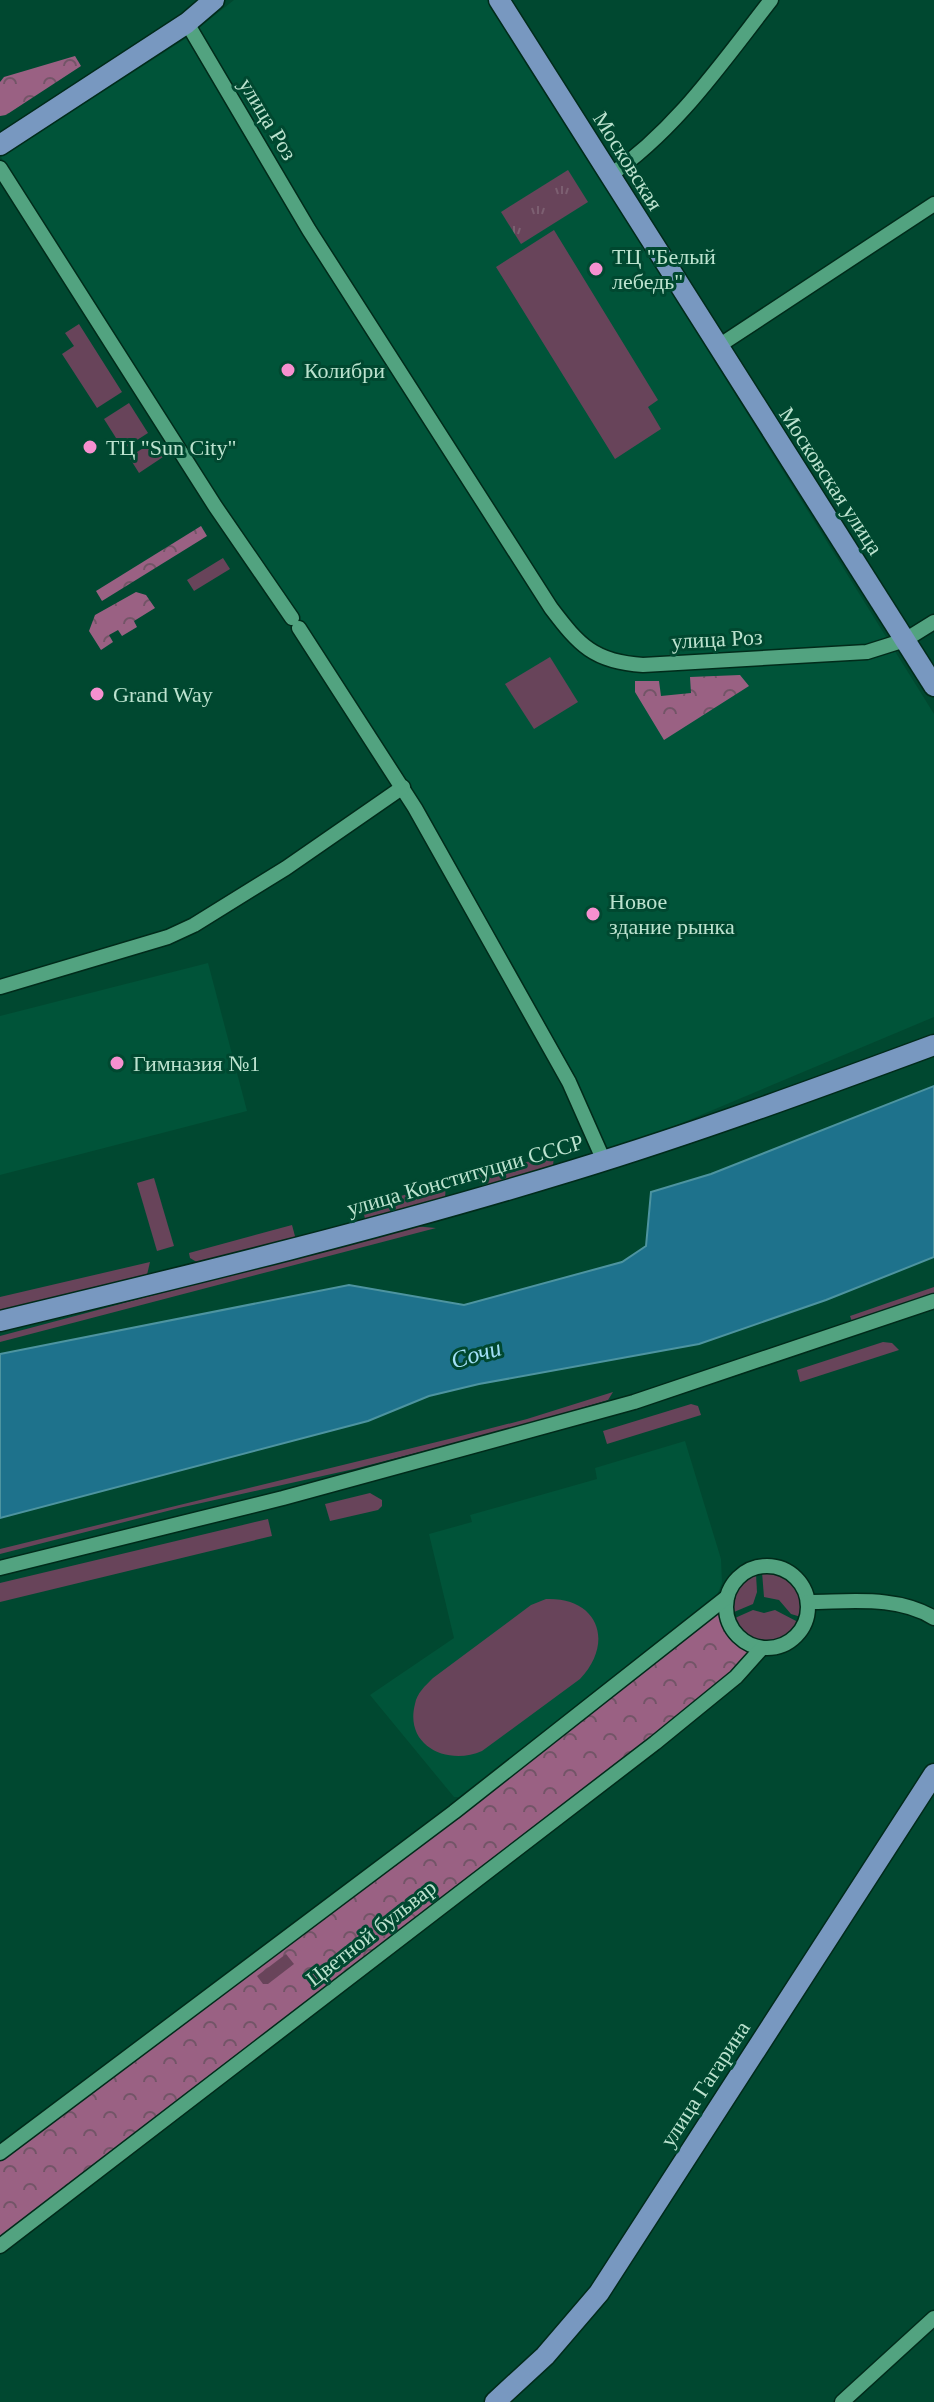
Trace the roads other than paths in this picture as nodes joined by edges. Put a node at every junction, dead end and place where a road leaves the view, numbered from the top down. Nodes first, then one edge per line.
1 (214, 0) edge
2 (771, 0) edge
3 (501, 1) edge
4 (187, 23) junction
5 (0, 145) edge
6 (0, 168) edge
7 (609, 176) junction
8 (934, 204) edge
9 (717, 347) junction
10 (934, 622) edge
11 (905, 640) junction
12 (934, 686) edge
13 (403, 787) junction
14 (0, 987) edge
15 (934, 1045) edge
16 (604, 1161) junction
17 (934, 1301) edge
18 (0, 1321) edge
19 (0, 1568) edge
20 (727, 1597) junction
21 (808, 1602) junction
22 (934, 1618) edge
23 (762, 1648) junction
24 (934, 1774) edge
25 (0, 2153) edge
26 (0, 2246) edge
27 (934, 2318) edge
28 (495, 2402) edge
29 (842, 2402) edge

1 - 4 main road
2 - 7 street
3 - 7 main road, Московская
4 - 5 main road
4 - 11 street, улица Роз
6 - 13 street
7 - 9 main road, Московская
8 - 9 street
9 - 11 main road, Московская улица
10 - 11 street, улица Роз
11 - 12 main road, Московская улица
13 - 14 street
13 - 16 street
15 - 16 main road, улица Конституции СССР
16 - 18 main road, улица Конституции СССР
17 - 19 street
20 - 21 street
20 - 23 street
20 - 25 street, Цветной бульвар
21 - 22 street
21 - 23 street
23 - 26 street, Цветной бульвар
24 - 28 main road, улица Гагарина
27 - 29 street

